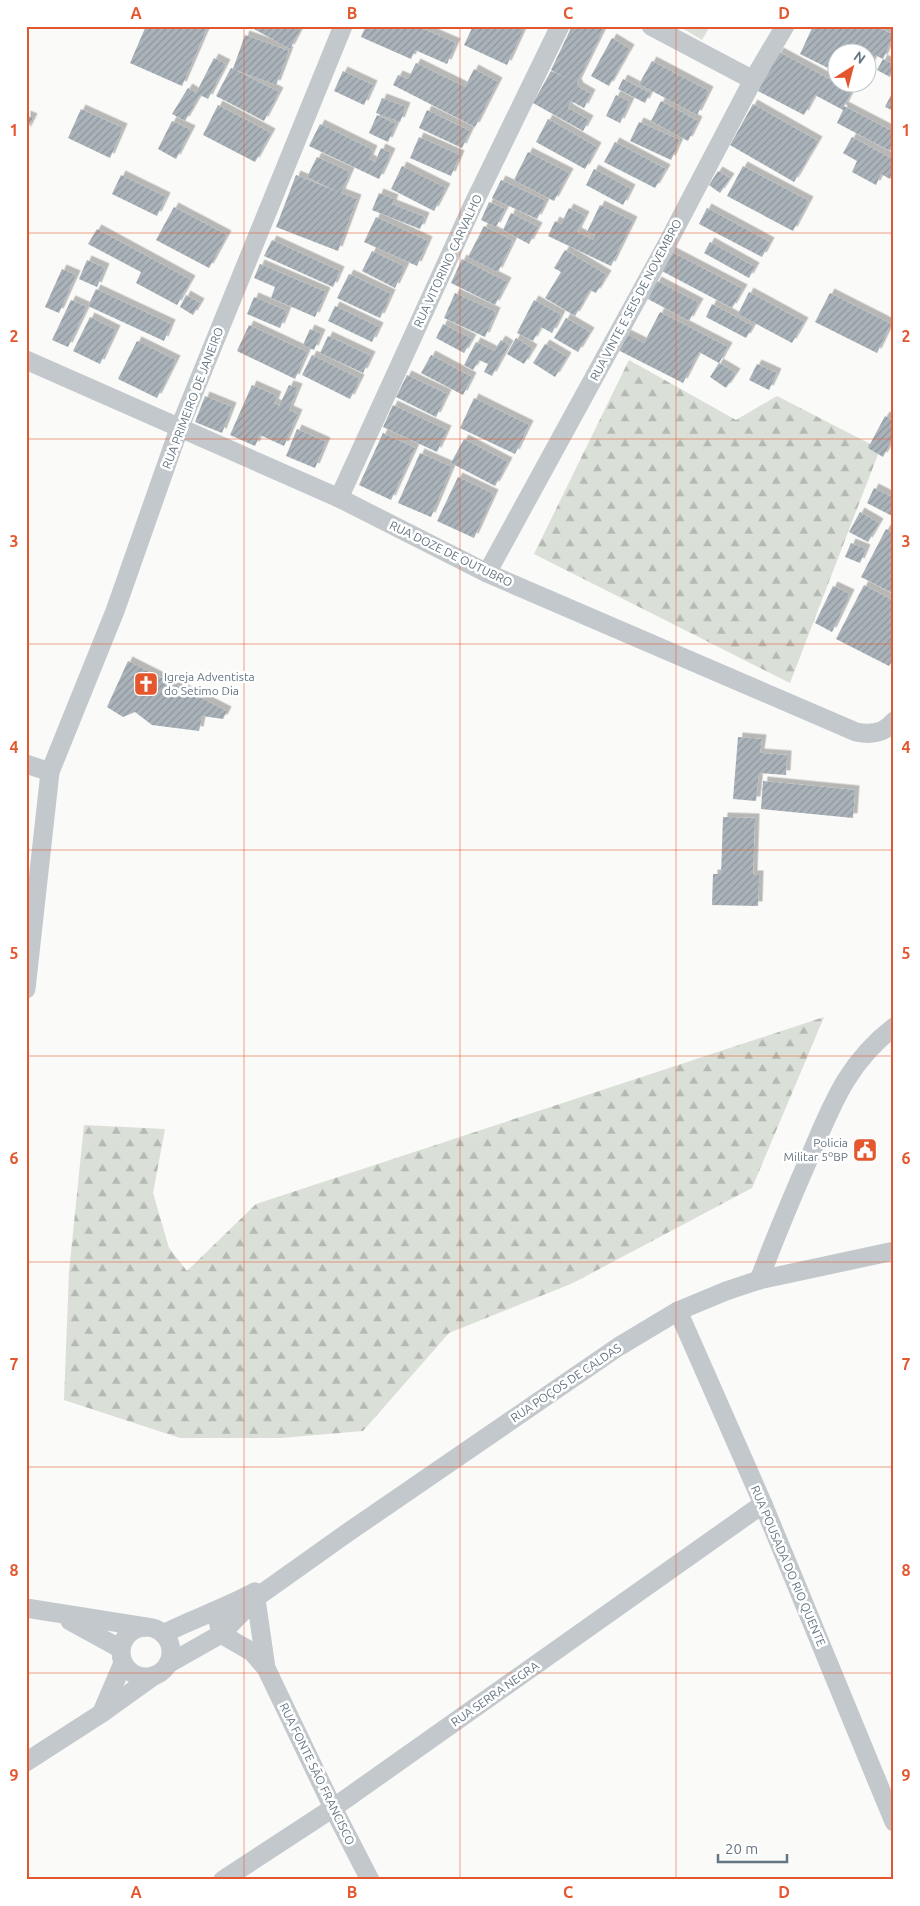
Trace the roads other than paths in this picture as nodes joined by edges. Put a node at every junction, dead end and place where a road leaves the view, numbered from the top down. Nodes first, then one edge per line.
1 (343, 26) edge
2 (560, 26) edge
3 (651, 26) edge
4 (785, 26) edge
5 (753, 80) junction
6 (26, 360) edge
7 (179, 429) junction
8 (339, 498) junction
9 (487, 573) junction
10 (887, 726) edge
11 (26, 764) edge
12 (50, 772) junction
13 (26, 989) edge
14 (894, 1027) edge
15 (894, 1251) edge
16 (759, 1280) junction
17 (678, 1311) junction
18 (763, 1504) junction
19 (262, 1592) junction
20 (26, 1608) edge
21 (216, 1612) junction
22 (58, 1614) junction
23 (156, 1630) junction
24 (221, 1634) junction
25 (122, 1656) junction
26 (266, 1668) junction
27 (162, 1669) junction
28 (102, 1713) junction
29 (26, 1762) edge
30 (333, 1808) junction
31 (894, 1822) edge
32 (223, 1880) edge
33 (370, 1880) edge

1 - 7 street, RUA PRIMEIRO DE JANEIRO
2 - 8 street, RUA VITORINO CARVALHO
3 - 5 street
4 - 5 street, RUA VINTE E SEIS DE NOVEMBRO
5 - 9 street, RUA VINTE E SEIS DE NOVEMBRO
6 - 7 street, RUA DOZE DE OUTUBRO
7 - 8 street, RUA DOZE DE OUTUBRO
7 - 12 street, RUA PRIMEIRO DE JANEIRO
8 - 9 street, RUA DOZE DE OUTUBRO
9 - 10 street, RUA DOZE DE OUTUBRO
11 - 12 street
12 - 13 street
14 - 16 street
15 - 16 street, RUA POÇOS DE CALDAS
16 - 17 street, RUA POÇOS DE CALDAS
17 - 18 street, RUA POUSADA DO RIO QUENTE
17 - 19 street, RUA POÇOS DE CALDAS
18 - 30 street, RUA SERRA NEGRA
18 - 31 street, RUA POUSADA DO RIO QUENTE
19 - 21 street, RUA POÇOS DE CALDAS
19 - 24 street, RUA POÇOS DE CALDAS
19 - 26 street, RUA FONTE SÃO FRANCISCO
20 - 22 street
21 - 23 street, RUA POÇOS DE CALDAS
21 - 24 street
22 - 23 street
22 - 25 street
23 - 25 street, RUA POÇOS DE CALDAS
23 - 27 street
24 - 26 street, RUA FONTE SÃO FRANCISCO
24 - 27 street, RUA POÇOS DE CALDAS
25 - 27 street
25 - 28 street, RUA POÇOS DE CALDAS
26 - 30 street, RUA FONTE SÃO FRANCISCO
27 - 28 street, RUA POÇOS DE CALDAS
28 - 29 street, RUA POÇOS DE CALDAS
30 - 32 street, RUA SERRA NEGRA
30 - 33 street, RUA FONTE SÃO FRANCISCO

